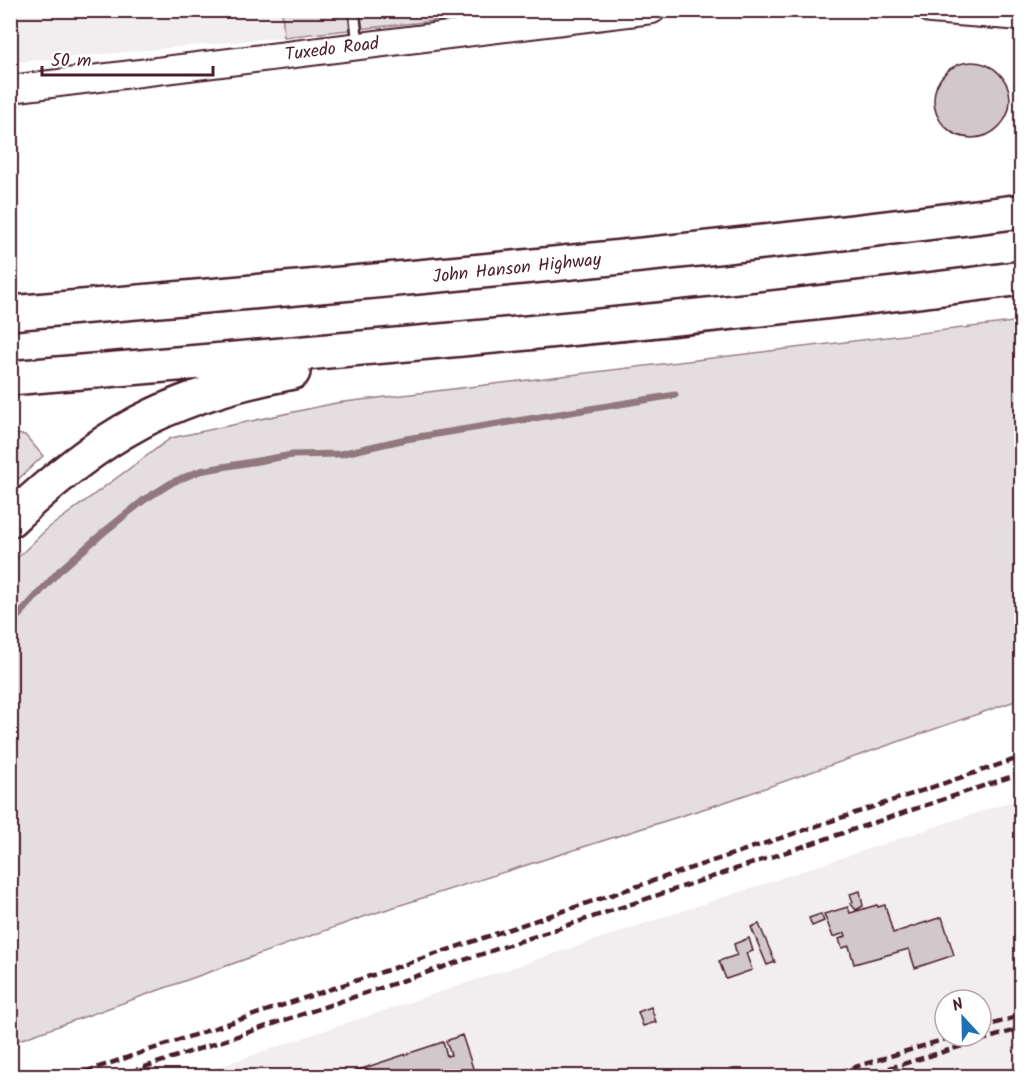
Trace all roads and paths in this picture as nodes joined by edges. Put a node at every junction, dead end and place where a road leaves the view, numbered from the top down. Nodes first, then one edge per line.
1 (354, 10) edge
2 (652, 10) edge
3 (931, 10) edge
4 (972, 12) edge
5 (1022, 17) edge
6 (359, 47) junction
7 (11, 83) edge
8 (1022, 211) edge
9 (1022, 279) edge
10 (10, 313) edge
11 (468, 339) junction
12 (10, 378) edge
13 (10, 520) edge

1 - 6 lane
2 - 6 main road, Tuxedo Road
3 - 4 main road
4 - 5 main road
6 - 7 main road, Tuxedo Road
8 - 10 highway, John Hanson Highway
9 - 11 highway
11 - 12 highway
11 - 13 highway

